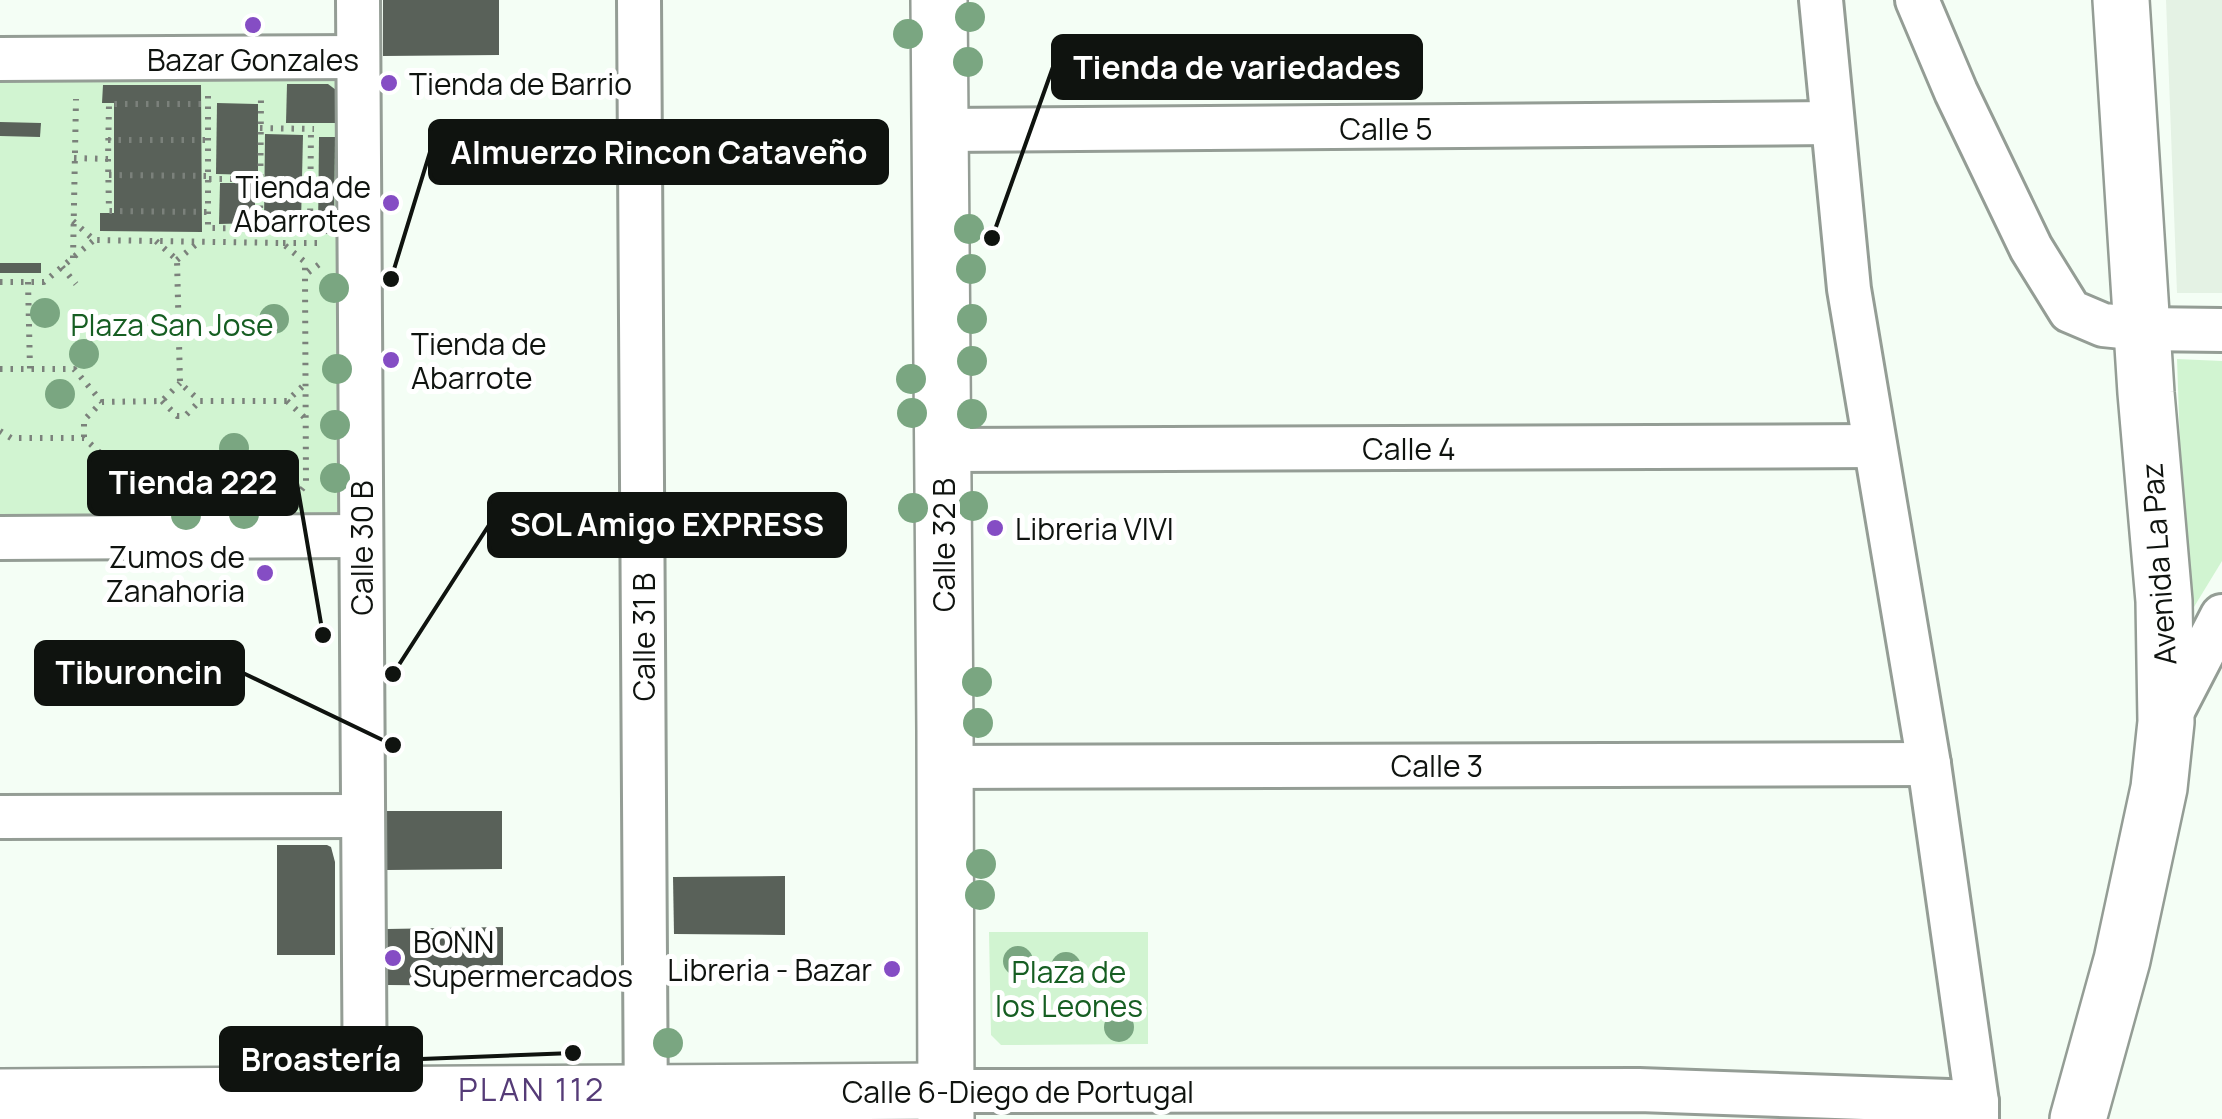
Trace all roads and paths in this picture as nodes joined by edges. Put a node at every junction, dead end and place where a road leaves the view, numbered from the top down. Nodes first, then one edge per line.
1 (358, 0) edge
2 (639, 0) edge
3 (940, 0) edge
4 (1821, 0) edge
5 (1917, 0) edge
6 (2121, 0) edge
7 (358, 57) junction
8 (0, 59) edge
9 (77, 87) dead end
10 (208, 94) dead end
11 (261, 94) dead end
12 (208, 104) junction
13 (1831, 123) junction
14 (260, 128) junction
15 (311, 129) junction
16 (323, 129) dead end
17 (941, 130) junction
18 (108, 140) junction
19 (208, 140) junction
20 (74, 158) junction
21 (108, 158) junction
22 (108, 176) junction
23 (208, 177) junction
24 (260, 179) junction
25 (208, 212) junction
26 (73, 221) junction
27 (260, 229) junction
28 (94, 240) junction
29 (156, 241) junction
30 (199, 242) junction
31 (260, 243) junction
32 (282, 243) junction
33 (339, 244) dead end
34 (73, 258) junction
35 (328, 258) dead end
36 (177, 260) junction
37 (62, 268) junction
38 (305, 275) junction
39 (0, 282) edge
40 (28, 282) junction
41 (44, 282) junction
42 (76, 284) dead end
43 (28, 295) junction
44 (2142, 329) junction
45 (2222, 330) edge
46 (30, 368) junction
47 (0, 369) edge
48 (180, 383) junction
49 (306, 383) junction
50 (162, 401) junction
51 (200, 401) junction
52 (287, 401) junction
53 (102, 402) junction
54 (306, 418) junction
55 (0, 432) edge
56 (84, 438) junction
57 (1876, 446) junction
58 (942, 450) junction
59 (288, 507) dead end
60 (160, 508) dead end
61 (361, 536) junction
62 (0, 538) edge
63 (2222, 616) edge
64 (2166, 722) junction
65 (1929, 764) junction
66 (945, 767) junction
67 (363, 816) junction
68 (0, 817) edge
69 (0, 1097) edge
70 (946, 1105) edge
71 (646, 1106) edge
72 (365, 1107) edge
73 (1977, 1110) edge
74 (2078, 1119) edge

1 - 7 street, Calle 30 B
2 - 71 street, Calle 31 B
3 - 17 street, Calle 32 B
4 - 13 street
5 - 44 street
6 - 44 street, Avenida La Paz
7 - 8 street
7 - 61 street, Calle 30 B
9 - 20 path
10 - 12 path
11 - 14 path
12 - 18 path
12 - 19 path
13 - 17 street, Calle 5
13 - 57 street
14 - 15 path
14 - 24 path
15 - 16 path
15 - 27 path
17 - 58 street, Calle 32 B
18 - 19 path
18 - 21 path
19 - 23 path
20 - 21 path
20 - 26 path
21 - 22 path
22 - 23 path
22 - 25 path
23 - 24 path
23 - 25 path
24 - 27 path
25 - 27 path
26 - 28 path
26 - 34 path
27 - 31 path
28 - 29 path
28 - 34 path
29 - 30 path
29 - 36 path
30 - 31 path
30 - 36 path
31 - 32 path
32 - 33 path
32 - 38 path
34 - 37 path
35 - 38 path
36 - 48 path
37 - 41 path
37 - 42 path
38 - 49 path
39 - 40 path
40 - 41 path
40 - 43 path
41 - 43 path
43 - 46 path
44 - 45 street
44 - 64 street, Avenida La Paz
46 - 47 path
46 - 53 path
48 - 50 path
48 - 51 path
49 - 52 path
49 - 54 path
50 - 51 path
50 - 53 path
51 - 52 path
52 - 54 path
53 - 56 path
54 - 59 path
55 - 56 path
56 - 60 path
57 - 58 street, Calle 4
57 - 65 street
58 - 66 street, Calle 32 B
61 - 62 street
61 - 67 street, Calle 30 B
63 - 64 street
64 - 74 street, Avenida La Paz
65 - 66 street, Calle 3
65 - 73 street
66 - 70 street, Calle 32 B
67 - 68 street
67 - 72 street, Calle 30 B
69 - 72 street, Calle 6-Diego de Portugal
70 - 71 street, Calle 6-Diego de Portugal
70 - 73 street, Calle 6-Diego de Portugal
71 - 72 street, Calle 6-Diego de Portugal

